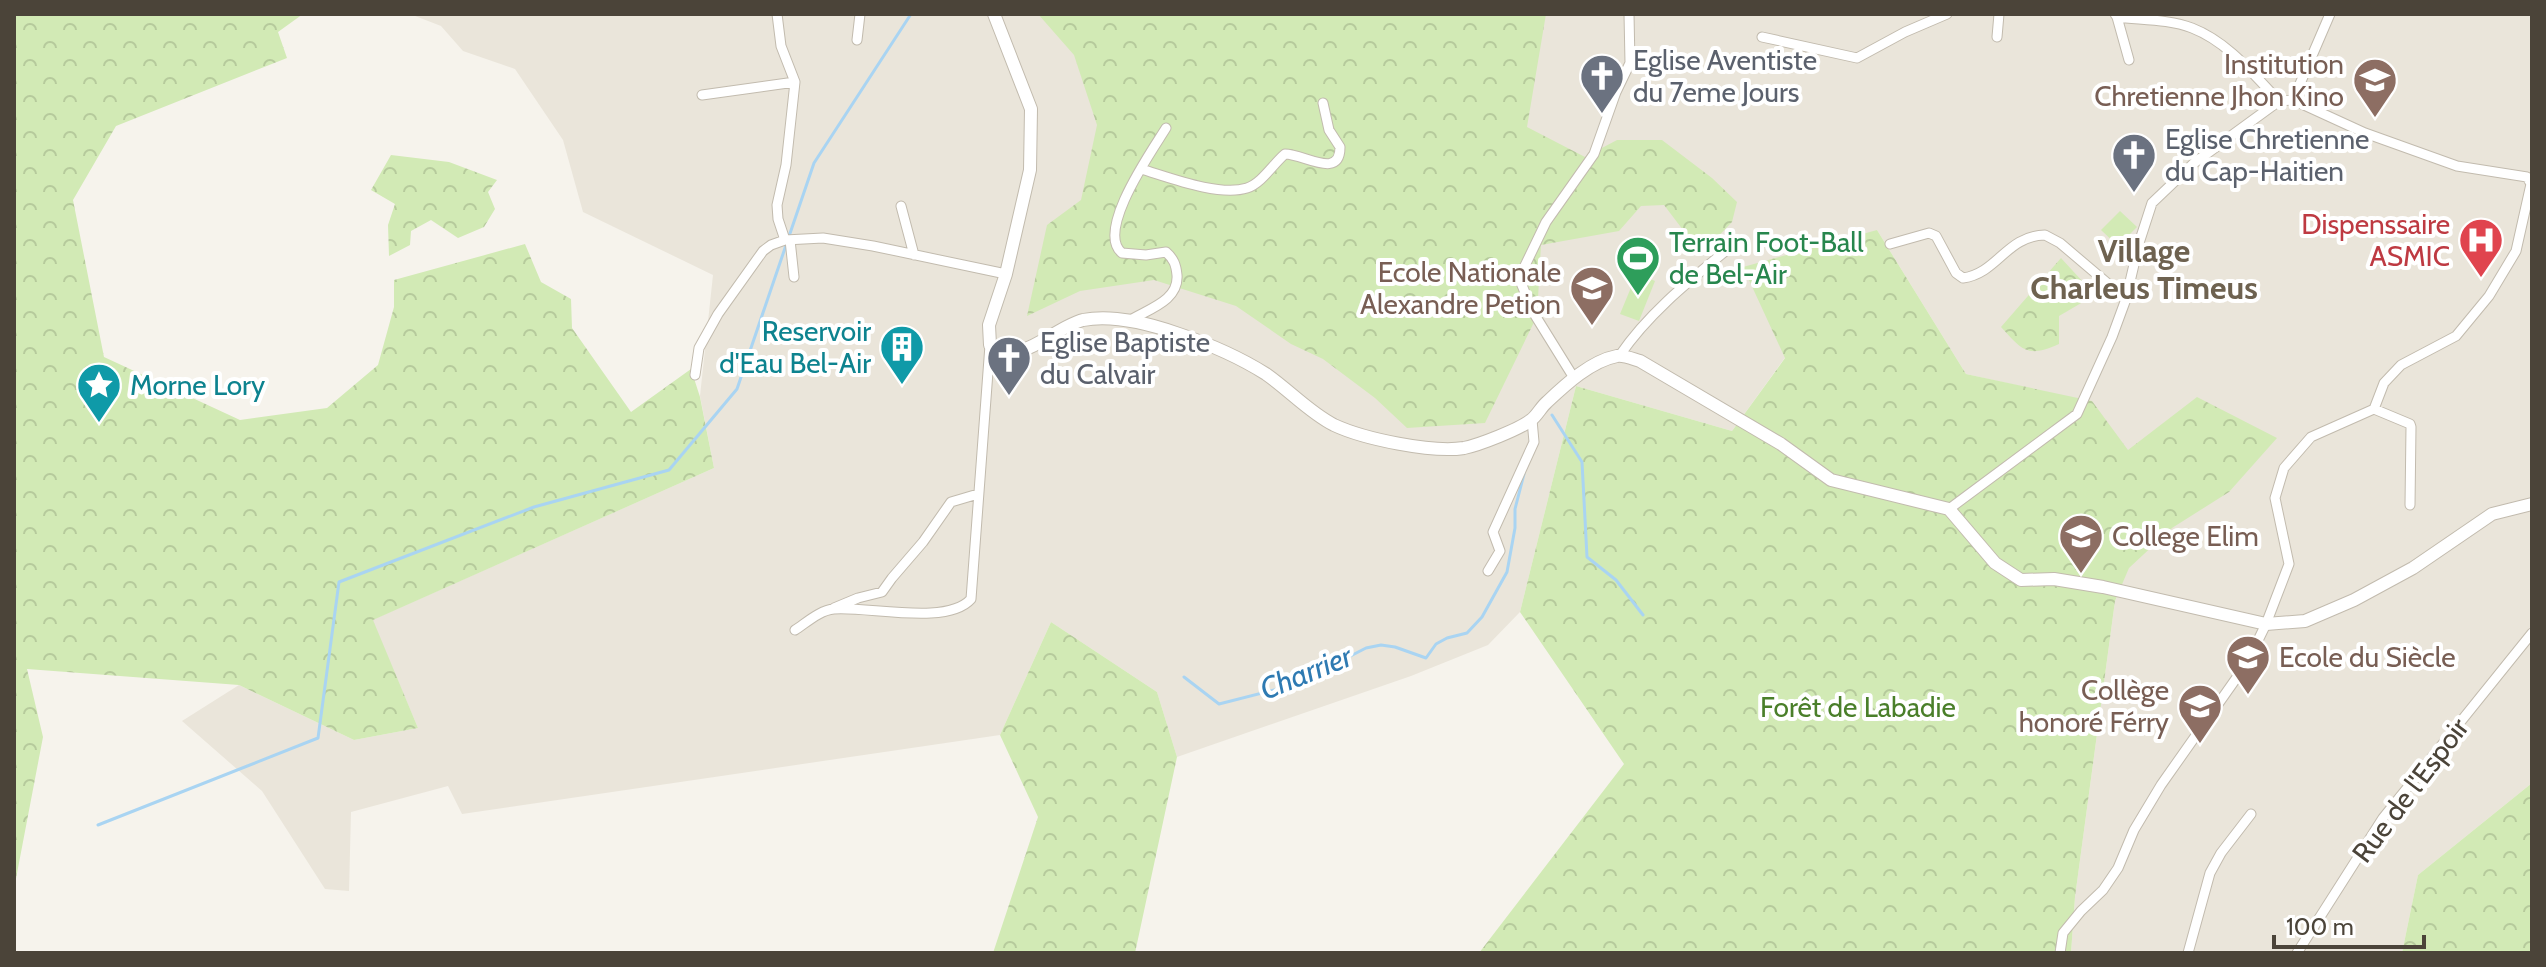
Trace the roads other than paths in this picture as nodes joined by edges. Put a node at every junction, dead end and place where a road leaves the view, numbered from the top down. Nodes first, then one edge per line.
1 (777, 14) edge
2 (860, 14) edge
3 (994, 14) edge
4 (1629, 14) edge
5 (1947, 14) edge
6 (1999, 14) edge
7 (2330, 14) edge
8 (2116, 16) edge
9 (1762, 37) dead end
10 (1997, 37) dead end
11 (857, 40) dead end
12 (2129, 60) dead end
13 (795, 82) junction
14 (702, 95) dead end
15 (2293, 100) junction
16 (2279, 101) junction
17 (1323, 103) dead end
18 (1166, 128) dead end
19 (1141, 169) junction
20 (901, 206) dead end
21 (787, 240) junction
22 (1734, 244) dead end
23 (1890, 244) dead end
24 (914, 255) junction
25 (1006, 274) junction
26 (794, 277) dead end
27 (2126, 299) junction
28 (1129, 321) junction
29 (990, 345) junction
30 (1620, 355) junction
31 (695, 375) dead end
32 (1574, 378) junction
33 (2374, 409) junction
34 (1532, 420) junction
35 (978, 494) junction
36 (2532, 504) edge
37 (2410, 505) dead end
38 (1949, 509) junction
39 (1488, 571) dead end
40 (831, 609) junction
41 (2266, 624) junction
42 (795, 630) dead end
43 (2532, 633) edge
44 (2251, 814) dead end
45 (2060, 953) edge
46 (2188, 953) edge
47 (2297, 953) edge

1 - 13 street
2 - 11 street
3 - 25 street
4 - 32 street
5 - 9 street
6 - 10 street
7 - 15 street
8 - 12 street
8 - 16 street
13 - 14 street
13 - 21 street
15 - 16 street
15 - 33 street
16 - 27 street
17 - 19 street
18 - 19 street
19 - 28 street
20 - 24 street
21 - 24 street
21 - 26 street
21 - 31 street
22 - 30 street
23 - 27 street
24 - 25 street
25 - 29 street
27 - 38 street
28 - 29 street
28 - 34 street
29 - 35 street
30 - 32 street
30 - 38 street
32 - 34 street
33 - 37 street
33 - 41 street
34 - 39 street
35 - 40 street
35 - 40 street
36 - 41 street
38 - 41 street
40 - 42 street
41 - 45 street
43 - 47 street, Rue de l'Espoir
44 - 46 street

